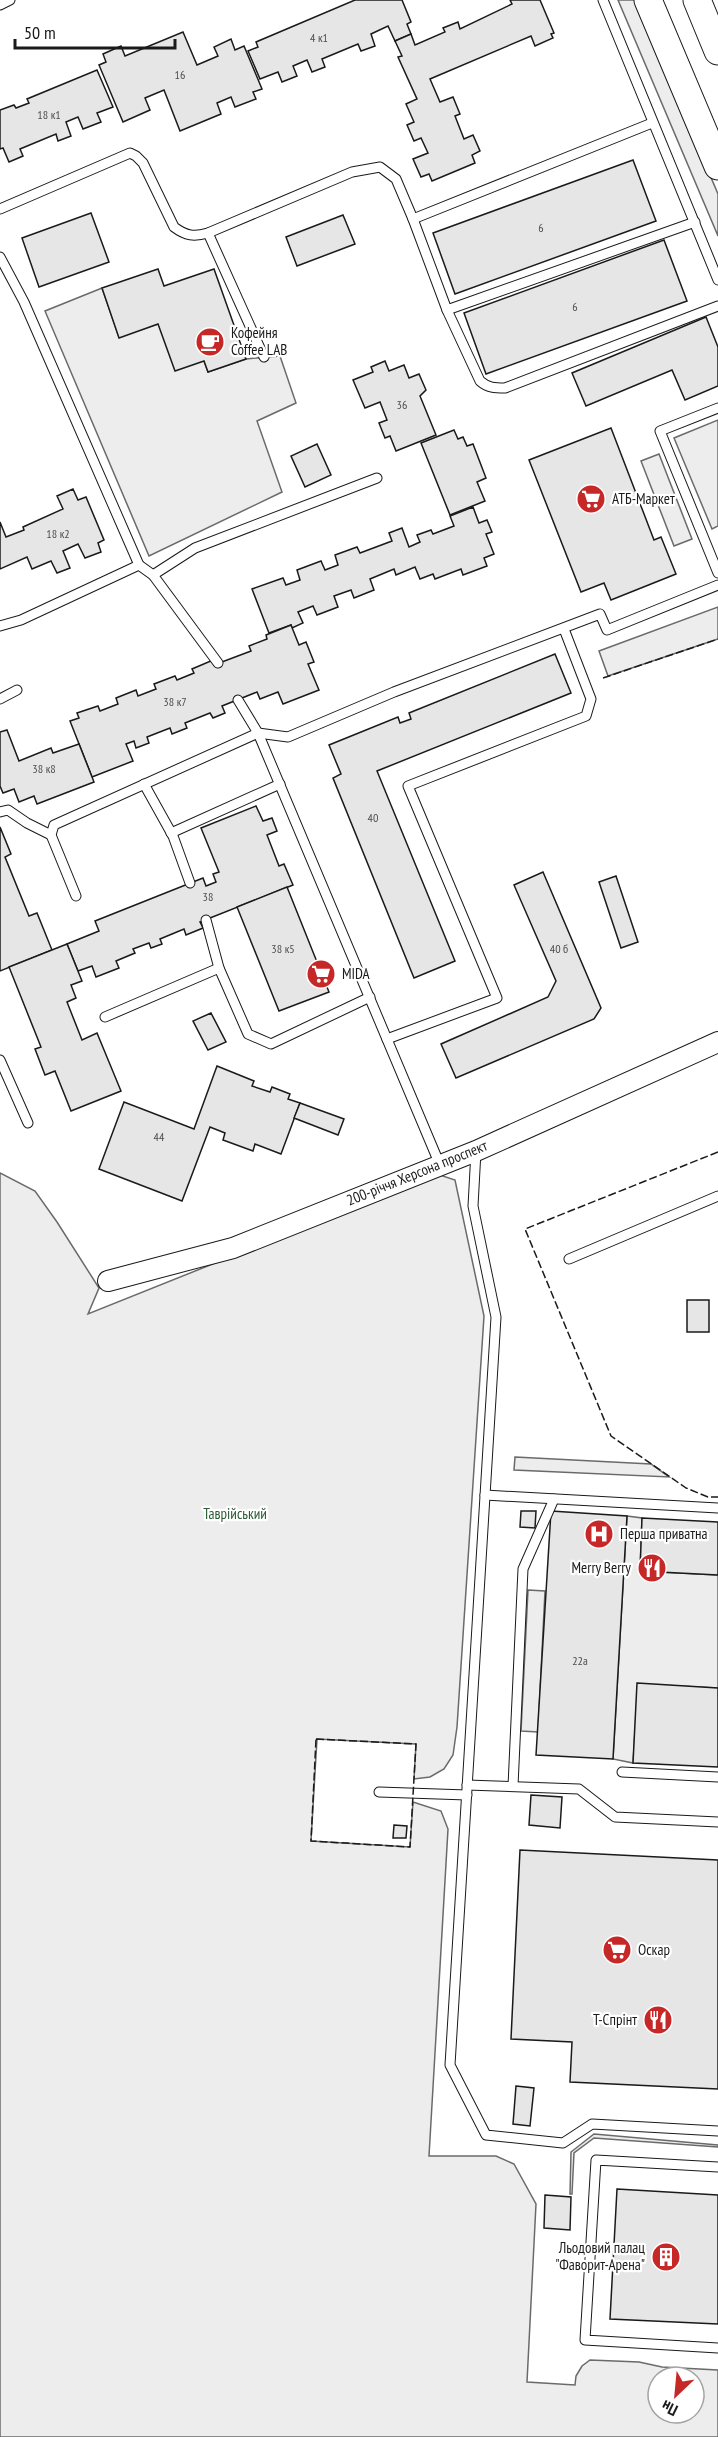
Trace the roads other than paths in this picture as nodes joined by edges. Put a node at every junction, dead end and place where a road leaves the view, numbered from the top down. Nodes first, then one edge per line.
1 (10, 0) edge
2 (603, 0) edge
3 (648, 0) edge
4 (697, 0) edge
5 (0, 4) edge
6 (718, 51) edge
7 (652, 123) junction
8 (710, 136) edge
9 (718, 166) edge
10 (0, 209) edge
11 (413, 219) junction
12 (694, 222) junction
13 (208, 233) junction
14 (0, 257) edge
15 (718, 280) edge
16 (718, 306) edge
17 (447, 310) junction
18 (264, 357) dead end
19 (718, 408) edge
20 (377, 478) dead end
21 (139, 565) junction
22 (718, 573) edge
23 (153, 575) junction
24 (718, 585) edge
25 (0, 626) edge
26 (564, 629) junction
27 (218, 663) dead end
28 (18, 690) dead end
29 (0, 699) edge
30 (238, 700) dead end
31 (258, 733) junction
32 (144, 784) junction
33 (280, 784) junction
34 (0, 812) edge
35 (171, 833) junction
36 (51, 835) junction
37 (190, 883) dead end
38 (76, 896) dead end
39 (206, 920) dead end
40 (219, 968) junction
41 (370, 998) junction
42 (105, 1017) dead end
43 (387, 1039) junction
44 (718, 1042) edge
45 (0, 1060) edge
46 (28, 1123) dead end
47 (476, 1150) junction
48 (440, 1165) junction
49 (718, 1196) edge
50 (569, 1259) dead end
51 (108, 1281) dead end
52 (485, 1496) junction
53 (554, 1499) junction
54 (718, 1508) edge
55 (622, 1772) dead end
56 (718, 1777) edge
57 (513, 1786) junction
58 (467, 1790) junction
59 (379, 1792) dead end
60 (718, 1822) edge
61 (718, 2131) edge
62 (718, 2168) edge
63 (718, 2348) edge

1 - 5 lane
2 - 7 lane
3 - 8 street
4 - 6 street
7 - 11 lane
7 - 12 lane
8 - 9 street
10 - 13 lane
11 - 13 lane
11 - 17 lane
12 - 15 lane
12 - 17 lane
13 - 18 lane
14 - 21 lane
16 - 17 lane
19 - 22 lane
20 - 23 lane
21 - 23 lane
21 - 25 lane
23 - 27 lane
24 - 26 lane
26 - 31 lane
26 - 43 lane
28 - 29 lane
30 - 31 lane
31 - 32 lane
31 - 33 lane
32 - 35 lane
32 - 36 lane
33 - 35 lane
33 - 41 lane
34 - 36 lane
35 - 37 lane
36 - 38 lane
39 - 40 lane
40 - 41 lane
40 - 42 lane
41 - 43 lane
43 - 48 lane
44 - 47 street, 200-річчя Херсона проспект
45 - 46 lane
47 - 48 street, 200-річчя Херсона проспект
47 - 52 lane
48 - 51 street, 200-річчя Херсона проспект
49 - 50 lane
52 - 53 lane
52 - 58 lane
53 - 54 lane
53 - 57 lane
55 - 56 lane
57 - 58 lane
57 - 60 lane
58 - 59 lane
58 - 61 lane
62 - 63 lane

